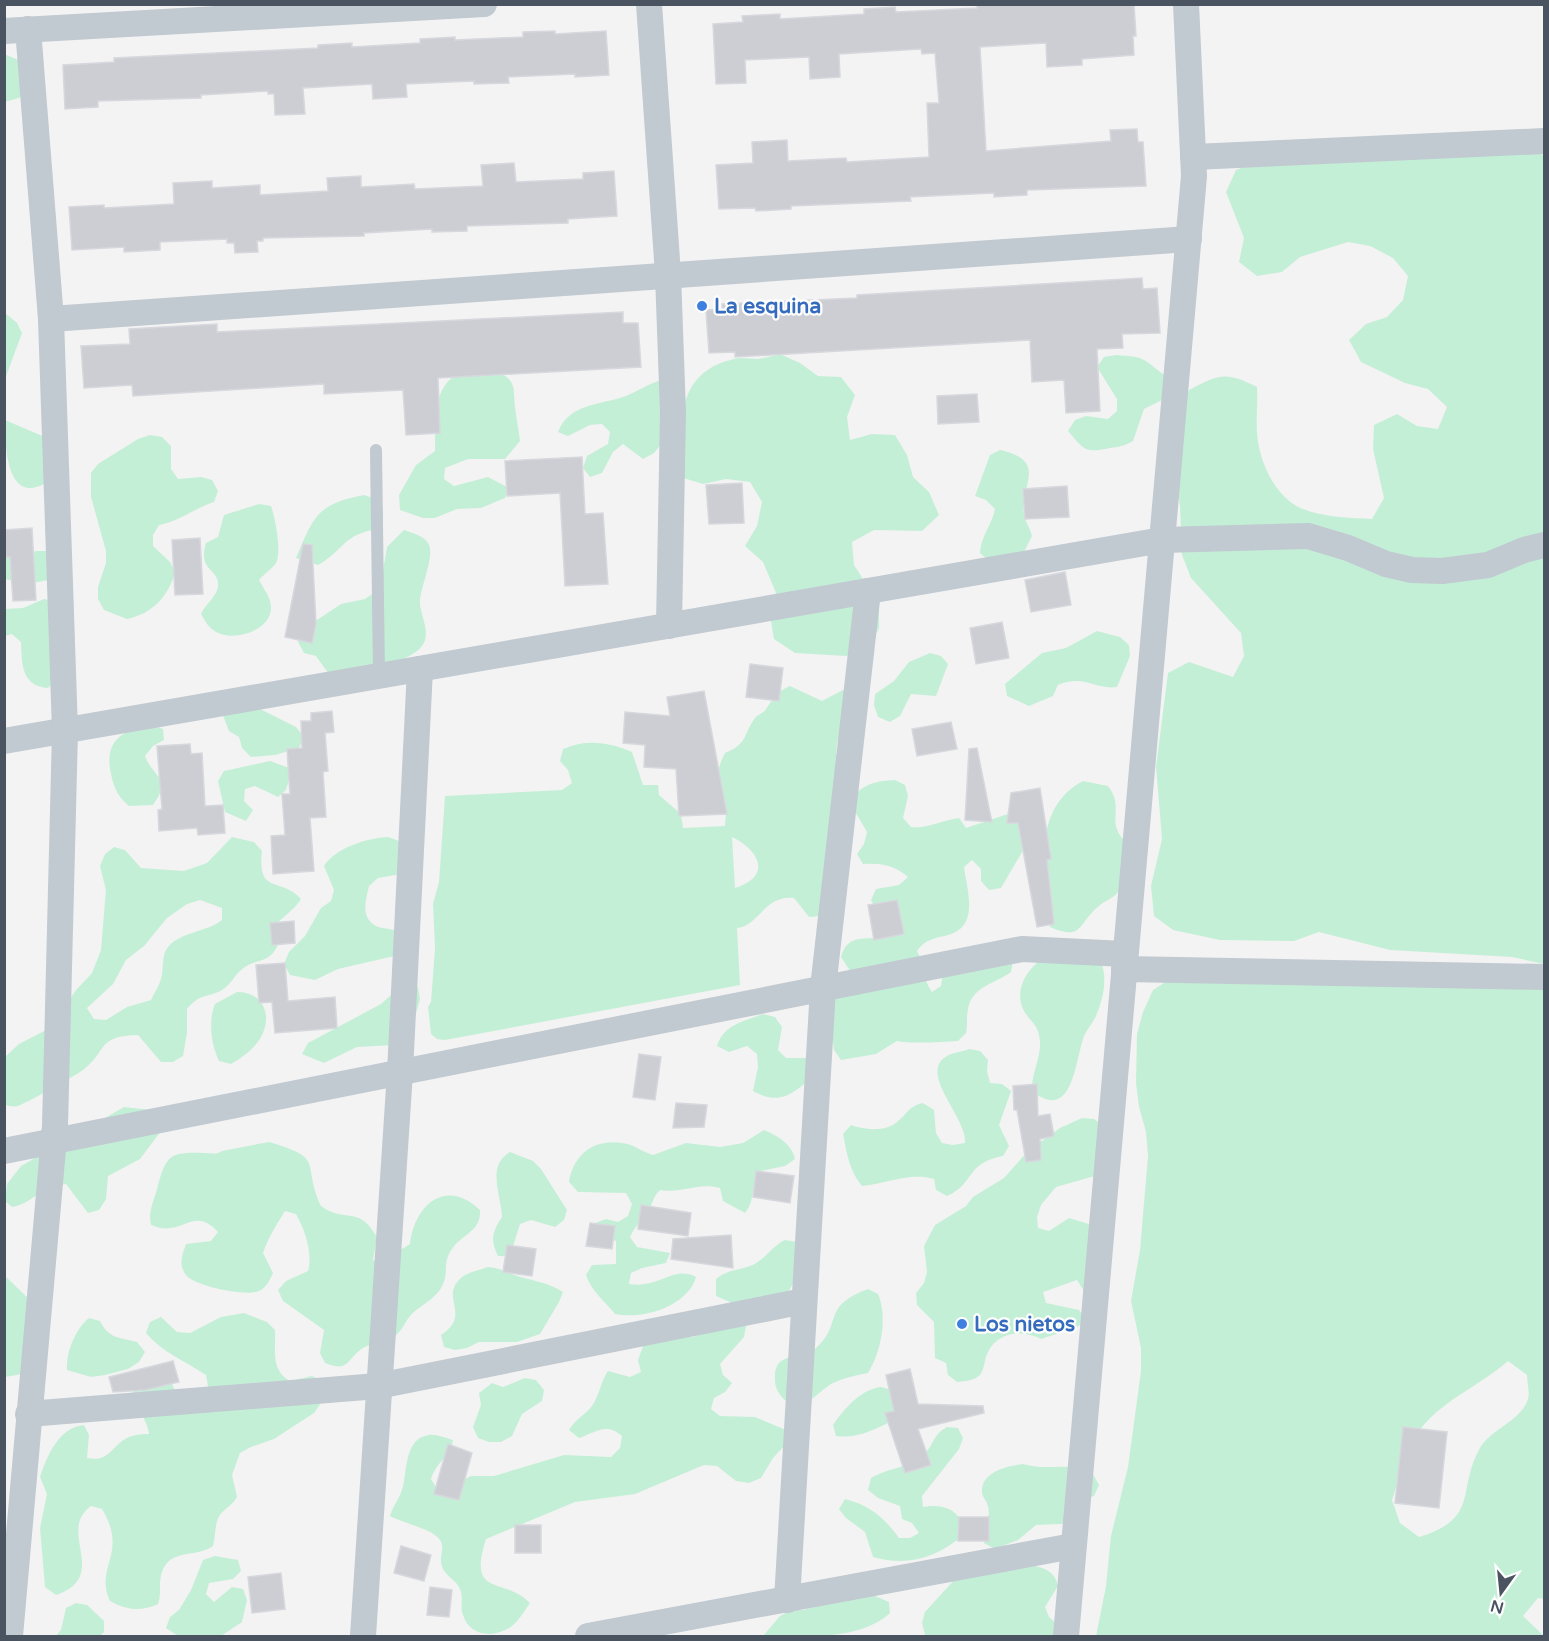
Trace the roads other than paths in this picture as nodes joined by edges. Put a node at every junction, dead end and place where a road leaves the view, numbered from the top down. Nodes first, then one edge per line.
1 (484, 4) edge
2 (649, 4) edge
3 (1186, 4) edge
4 (231, 11) edge
5 (16, 30) edge
6 (1545, 141) edge
7 (1193, 157) junction
8 (1189, 239) junction
9 (668, 274) junction
10 (51, 319) junction
11 (376, 450) dead end
12 (1162, 540) junction
13 (1545, 545) edge
14 (868, 591) junction
15 (669, 626) junction
16 (420, 669) junction
17 (379, 676) junction
18 (65, 731) junction
19 (4, 741) edge
20 (1125, 962) junction
21 (1545, 977) edge
22 (823, 988) junction
23 (399, 1072) junction
24 (53, 1141) junction
25 (4, 1151) edge
26 (804, 1301) junction
27 (378, 1386) junction
28 (28, 1414) junction
29 (15, 1448) edge
30 (1073, 1546) junction
31 (787, 1600) junction
32 (10, 1636) edge
33 (363, 1636) edge
34 (588, 1636) edge
35 (1066, 1636) edge

1 - 4 street
2 - 9 street
3 - 7 street
4 - 5 street
5 - 10 street
6 - 7 street
7 - 8 street
8 - 9 street
8 - 12 street
9 - 10 street
9 - 15 street
10 - 18 street
11 - 17 lane
12 - 13 street
12 - 14 street
12 - 20 street
14 - 15 street
14 - 22 street
15 - 16 street
16 - 17 street
16 - 23 street
17 - 18 street
18 - 19 street
18 - 24 street
20 - 21 street
20 - 22 street
20 - 30 street
22 - 23 street
22 - 26 street
23 - 24 street
23 - 27 street
24 - 25 street
24 - 28 street
26 - 27 street
26 - 31 street
27 - 28 street
27 - 33 street
28 - 29 street
29 - 32 street
30 - 31 street
30 - 35 street
31 - 34 street

